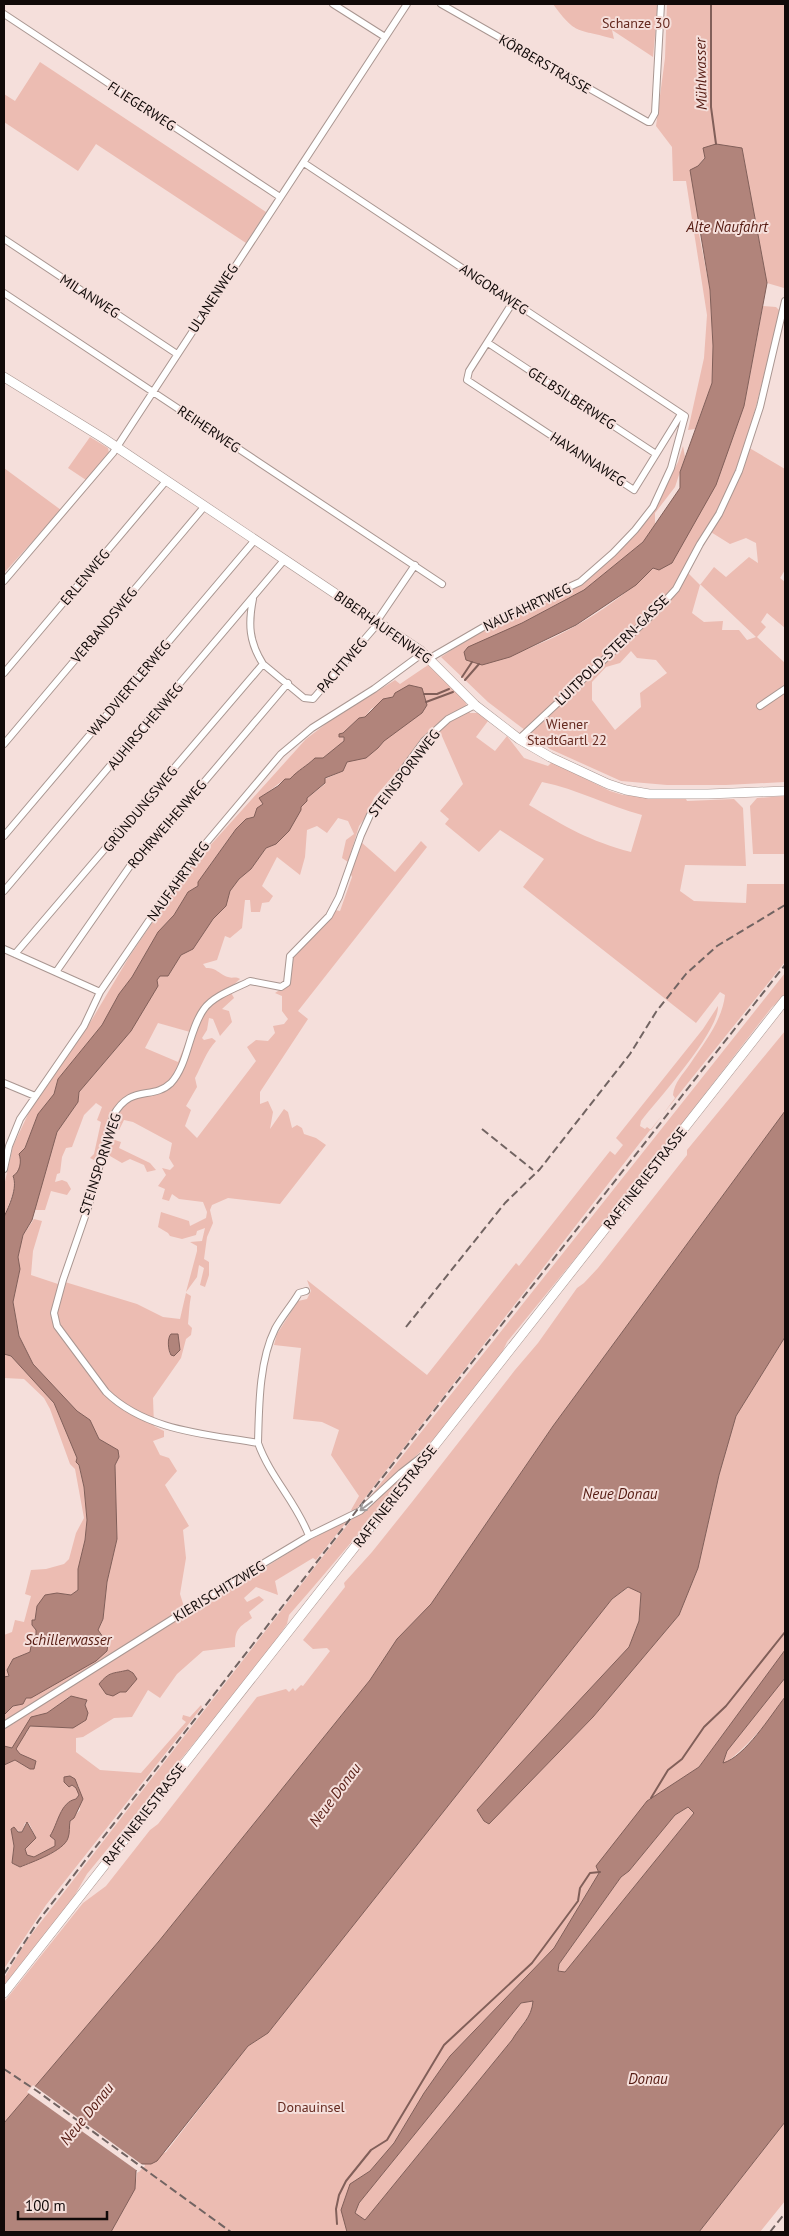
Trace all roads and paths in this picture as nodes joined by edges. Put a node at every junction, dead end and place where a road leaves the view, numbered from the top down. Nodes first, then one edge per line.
1 (333, 4) edge
2 (407, 4) edge
3 (443, 4) edge
4 (661, 4) edge
5 (4, 14) edge
6 (385, 38) junction
7 (304, 163) junction
8 (280, 197) junction
9 (4, 239) edge
10 (4, 292) edge
11 (785, 301) edge
12 (513, 302) junction
13 (488, 343) junction
14 (177, 354) junction
15 (4, 376) edge
16 (152, 391) junction
17 (683, 415) junction
18 (116, 447) junction
19 (656, 454) junction
20 (166, 481) junction
21 (204, 507) junction
22 (254, 541) junction
23 (285, 559) junction
24 (415, 565) junction
25 (4, 580) edge
26 (442, 584) dead end
27 (253, 598) junction
28 (377, 622) junction
29 (426, 656) junction
30 (263, 664) junction
31 (4, 673) edge
32 (288, 683) junction
33 (785, 689) edge
34 (476, 705) junction
35 (760, 706) dead end
36 (519, 739) junction
37 (4, 744) edge
38 (785, 791) edge
39 (4, 836) edge
40 (4, 891) edge
41 (4, 949) edge
42 (15, 954) junction
43 (56, 972) junction
44 (100, 992) junction
45 (785, 1000) edge
46 (4, 1082) edge
47 (35, 1096) junction
48 (4, 1168) edge
49 (306, 1291) dead end
50 (258, 1443) junction
51 (429, 1452) junction
52 (309, 1536) junction
53 (4, 1725) edge
54 (4, 1993) edge

1 - 6 street
2 - 6 street, ULANENWEG
3 - 4 street, KÖRBERSTRASSE
5 - 8 street, FLIEGERWEG
6 - 7 street, ULANENWEG
7 - 8 street, ULANENWEG
7 - 12 street, ANGORAWEG
8 - 14 street, ULANENWEG
9 - 14 street, MILANWEG
10 - 16 street, REIHERWEG
11 - 36 street, LUITPOLD-STERN-GASSE
12 - 13 street
12 - 17 street, ANGORAWEG
13 - 19 street, GELBSILBERWEG
13 - 19 street, HAVANNAWEG
14 - 16 street, ULANENWEG
15 - 18 main road, BIBERHAUFENWEG
16 - 18 street, ULANENWEG
16 - 24 street, REIHERWEG
17 - 19 street, HAVANNAWEG
17 - 29 street, NAUFAHRTWEG
18 - 20 main road, BIBERHAUFENWEG
18 - 25 street, ULANENWEG
20 - 21 main road, BIBERHAUFENWEG
20 - 31 street, ERLENWEG
21 - 22 main road, BIBERHAUFENWEG
21 - 37 street, VERBANDSWEG
22 - 23 main road, BIBERHAUFENWEG
22 - 39 street, WALDVIERTLERWEG
23 - 27 street, AUHIRSCHENWEG
23 - 28 main road, BIBERHAUFENWEG
24 - 26 street, REIHERWEG
24 - 28 street
27 - 30 street, PACHTWEG
27 - 40 street, AUHIRSCHENWEG
28 - 29 main road, BIBERHAUFENWEG
28 - 32 street, PACHTWEG
29 - 34 main road, BIBERHAUFENWEG
29 - 44 street, NAUFAHRTWEG
30 - 32 street, PACHTWEG
30 - 42 street, GRÜNDUNGSWEG
32 - 43 street, ROHRWEIHENWEG
33 - 35 street
34 - 36 main road, BIBERHAUFENWEG
34 - 50 street, STEINSPORNWEG
36 - 38 main road, BIBERHAUFENWEG
41 - 42 street
42 - 43 street
43 - 44 street
44 - 47 street, NAUFAHRTWEG
45 - 51 main road, RAFFINERIESTRASSE
46 - 47 street
47 - 48 street, NAUFAHRTWEG
49 - 50 street
50 - 52 street
51 -> 52 street, KIERISCHITZWEG
51 - 54 main road, RAFFINERIESTRASSE
52 - 53 street, KIERISCHITZWEG

